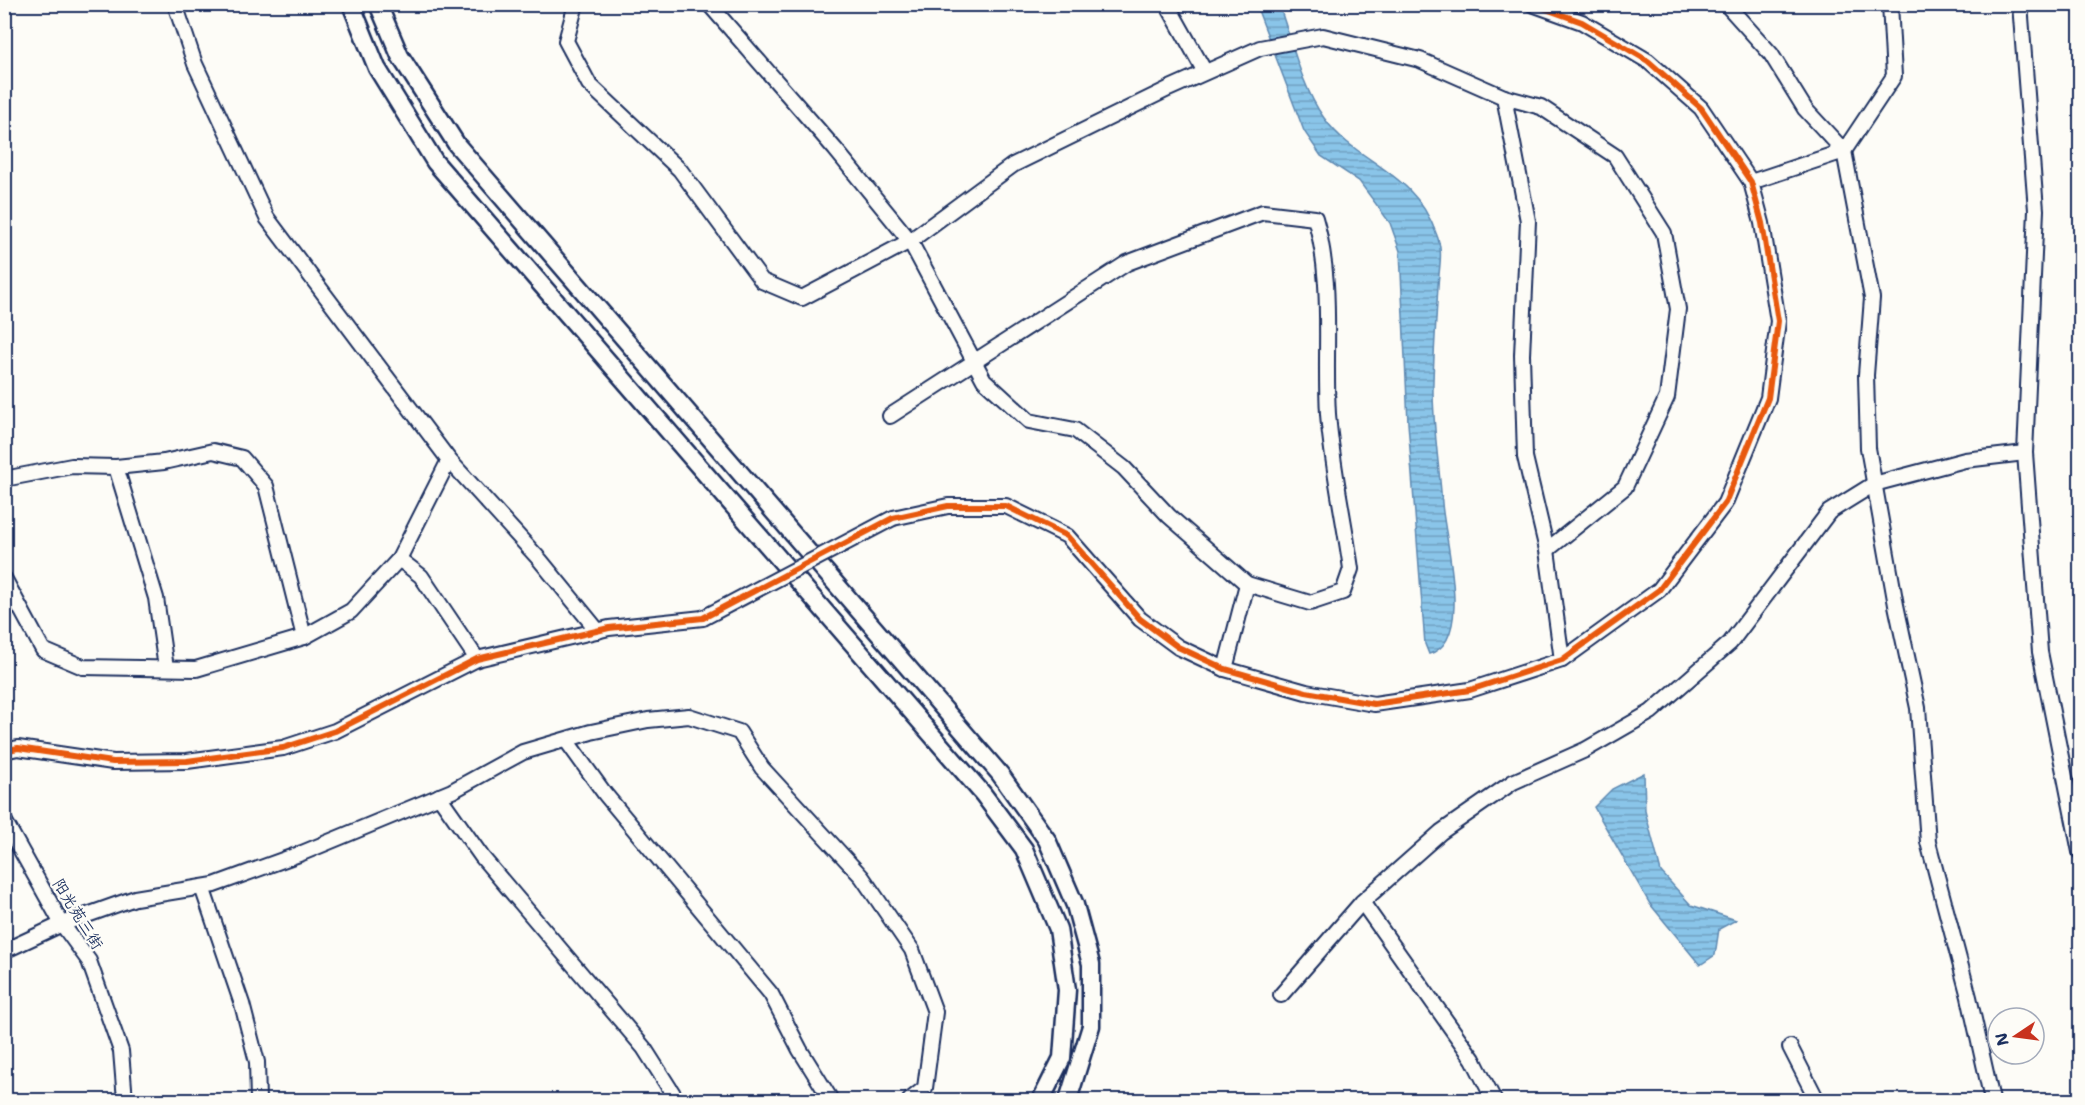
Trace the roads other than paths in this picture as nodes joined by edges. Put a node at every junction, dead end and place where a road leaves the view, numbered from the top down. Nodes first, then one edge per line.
1 (175, 4) edge
2 (351, 4) edge
3 (378, 4) edge
4 (576, 4) edge
5 (709, 4) edge
6 (1167, 4) edge
7 (1532, 4) edge
8 (1726, 4) edge
9 (1890, 4) edge
10 (2020, 4) edge
11 (1204, 72) junction
12 (1504, 97) junction
13 (1844, 151) junction
14 (1751, 182) junction
15 (910, 241) junction
16 (976, 363) junction
17 (890, 416) dead end
18 (2025, 453) junction
19 (449, 460) junction
20 (116, 467) junction
21 (4, 478) edge
22 (1874, 484) junction
23 (1547, 550) junction
24 (399, 560) junction
25 (4, 578) edge
26 (1247, 584) junction
27 (598, 631) junction
28 (304, 637) junction
29 (477, 659) junction
30 (1562, 660) junction
31 (165, 668) junction
32 (1225, 669) junction
33 (566, 740) junction
34 (4, 751) edge
35 (440, 796) junction
36 (4, 820) edge
37 (2080, 852) edge
38 (202, 887) junction
39 (1362, 902) junction
40 (62, 924) junction
41 (4, 951) edge
42 (1281, 995) dead end
43 (1790, 1047) dead end
44 (125, 1101) edge
45 (258, 1101) edge
46 (677, 1101) edge
47 (831, 1101) edge
48 (910, 1101) edge
49 (1041, 1101) edge
50 (1068, 1101) edge
51 (1494, 1101) edge
52 (1817, 1101) edge
53 (1992, 1101) edge

1 - 19 street
2 - 49 street
3 - 50 street
4 - 15 street
5 - 15 street
6 - 11 street
7 - 14 street
8 - 13 street
9 - 13 street
10 - 18 street
11 - 12 street
11 - 15 street
12 - 23 street
12 - 23 street
13 - 14 street
13 - 22 street
14 - 30 street
15 - 16 street
16 - 17 street
16 - 26 street
16 - 26 street
18 - 22 street
18 - 37 street
19 - 24 street
19 - 27 street
20 - 21 street
20 - 28 street
20 - 31 street
22 - 39 street
22 - 53 street
23 - 30 street
24 - 28 street
24 - 29 street
25 - 31 street
26 - 32 street
27 - 29 street
27 - 32 street, bridge
28 - 31 street
29 - 34 street
30 - 32 street
33 - 35 street
33 - 47 street
33 - 48 street
35 - 38 street
35 - 46 street
36 - 40 street, 阳光苑三街
38 - 40 street
38 - 45 street
39 - 42 street
39 - 51 street
40 - 41 street
40 - 44 street, 阳光苑三街
43 - 52 street

